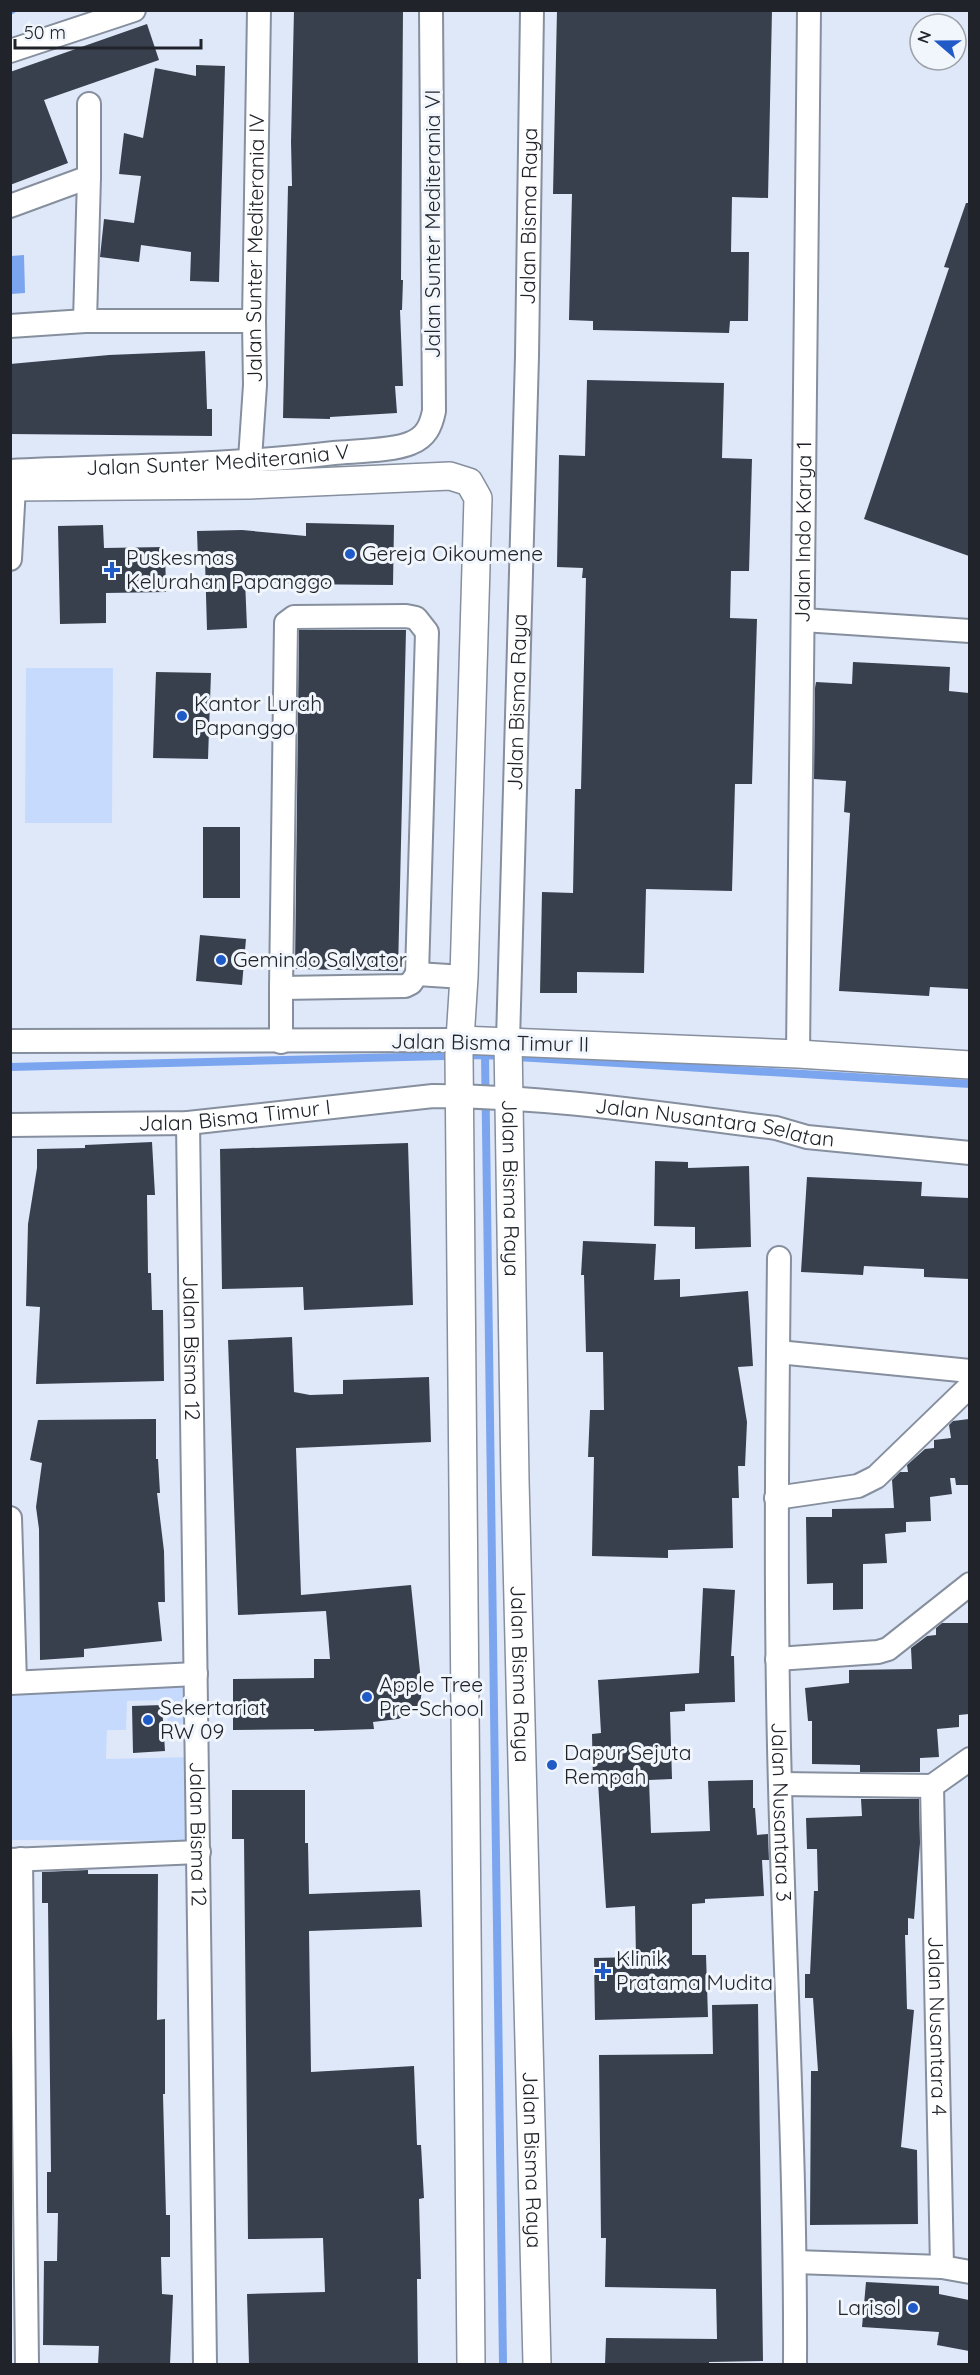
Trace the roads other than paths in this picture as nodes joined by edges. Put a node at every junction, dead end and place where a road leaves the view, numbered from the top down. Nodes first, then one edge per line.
1 (134, 10) edge
2 (259, 10) edge
3 (431, 10) edge
4 (532, 10) edge
5 (809, 10) edge
6 (10, 51) edge
7 (88, 104) dead end
8 (89, 177) junction
9 (10, 206) edge
10 (85, 321) junction
11 (254, 321) junction
12 (10, 326) edge
13 (423, 436) joint
14 (249, 473) junction
15 (12, 482) edge
16 (10, 559) edge
17 (803, 620) junction
18 (969, 631) edge
19 (417, 974) junction
20 (464, 977) junction
21 (280, 988) junction
22 (10, 1041) edge
23 (281, 1041) junction
24 (508, 1045) junction
25 (459, 1048) junction
26 (798, 1054) junction
27 (969, 1065) edge
28 (463, 1092) junction
29 (506, 1095) junction
30 (188, 1123) junction
31 (10, 1125) edge
32 (969, 1153) edge
33 (779, 1258) dead end
34 (778, 1352) junction
35 (969, 1371) edge
36 (969, 1386) edge
37 (776, 1498) junction
38 (10, 1518) edge
39 (969, 1584) edge
40 (777, 1659) junction
41 (196, 1674) junction
42 (13, 1682) edge
43 (969, 1759) edge
44 (780, 1784) junction
45 (932, 1786) junction
46 (198, 1852) junction
47 (16, 1859) edge
48 (795, 2262) junction
49 (942, 2266) junction
50 (969, 2272) edge
51 (27, 2364) edge
52 (206, 2364) edge
53 (471, 2364) edge
54 (537, 2364) edge
55 (795, 2364) edge

1 - 6 street
2 - 11 street, Jalan Sunter Mediterania IV
3 - 13 street, Jalan Sunter Mediterania VI
4 - 24 street, Jalan Bisma Raya
5 - 17 street, Jalan Indo Karya 1
7 - 8 street
8 - 9 street
8 - 10 street
10 - 11 street
10 - 12 street
11 - 14 street, Jalan Sunter Mediterania IV
13 - 14 street, Jalan Sunter Mediterania V
14 - 15 street
14 - 20 street
15 - 16 street
17 - 18 street
17 - 26 street, Jalan Indo Karya 1
19 - 20 street
19 - 21 street
19 - 21 street
20 - 25 street
21 - 23 street
22 - 23 street, Jalan Bisma Timur II
23 - 25 street, Jalan Bisma Timur II
24 - 25 street, Jalan Bisma Timur II
24 - 26 street, Jalan Bisma Timur II
24 - 29 street, Jalan Bisma Raya
25 - 28 street
26 - 27 street, Jalan Bisma Timur II
28 - 29 street, Jalan Nusantara Selatan
28 - 30 street, Jalan Bisma Timur I
28 - 53 street
29 - 32 street, Jalan Nusantara Selatan
29 - 54 street, Jalan Bisma Raya
30 - 31 street, Jalan Bisma Timur I
30 - 41 street, Jalan Bisma 12
33 - 34 street, Jalan Nusantara 3
34 - 35 street
34 - 37 street, Jalan Nusantara 3
36 - 37 street
37 - 40 street, Jalan Nusantara 3
38 - 42 street
39 - 40 street
40 - 44 street, Jalan Nusantara 3
41 - 42 street
41 - 46 street, Jalan Bisma 12
43 - 45 street
44 - 45 street
44 - 48 street, Jalan Nusantara 3
45 - 49 street, Jalan Nusantara 4
46 - 47 street
46 - 52 street, Jalan Bisma 12
47 - 51 street
48 - 49 street
48 - 55 street, Jalan Nusantara 3
49 - 50 street

